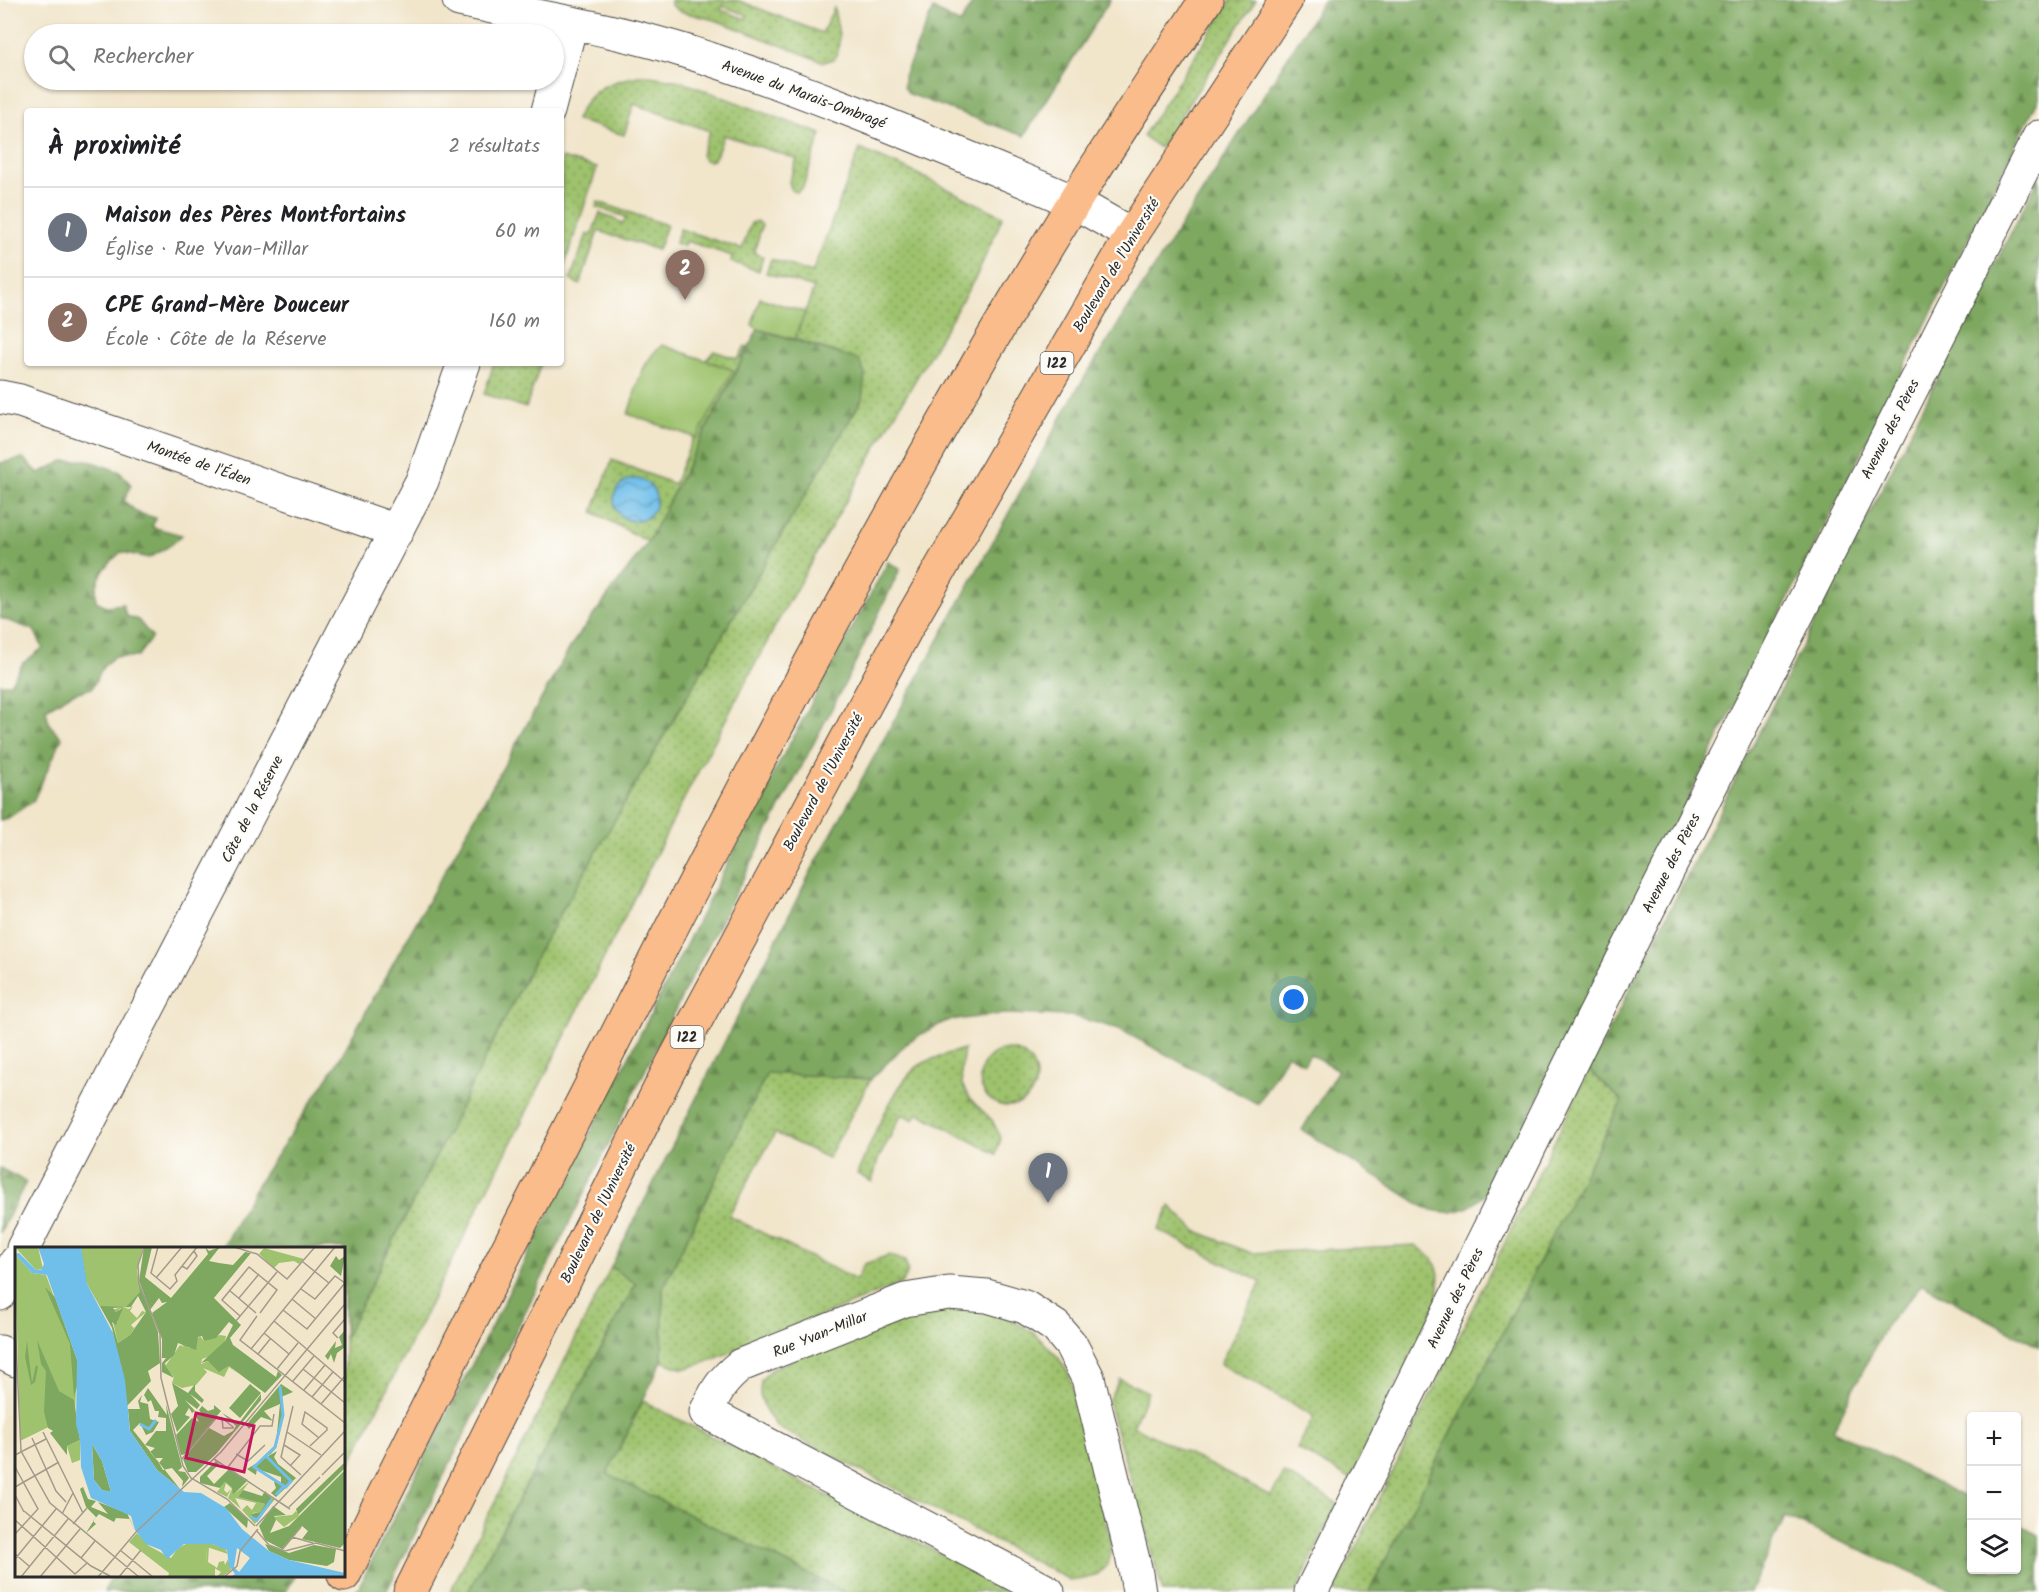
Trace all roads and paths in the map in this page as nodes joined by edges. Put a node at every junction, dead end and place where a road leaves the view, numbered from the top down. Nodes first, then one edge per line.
1 (459, 0) edge
2 (1206, 0) edge
3 (1286, 0) edge
4 (571, 24) junction
5 (564, 52) edge
6 (554, 90) edge
7 (550, 108) edge
8 (2039, 137) edge
9 (1074, 202) junction
10 (1132, 235) junction
11 (463, 366) edge
12 (0, 397) edge
13 (397, 531) junction
14 (24, 1247) edge
15 (15, 1264) edge
16 (0, 1294) edge
17 (0, 1352) edge
18 (15, 1360) edge
19 (352, 1535) edge
20 (345, 1566) edge
21 (342, 1577) edge
22 (335, 1592) edge
23 (410, 1592) edge
24 (1048, 1592) edge
25 (1139, 1592) edge
26 (1311, 1592) edge

1 - 4 street, Avenue du Marais-Ombragé
2 - 9 main road
3 - 10 main road, Boulevard de l'Université / 122
4 - 5 street
4 - 9 street, Avenue du Marais-Ombragé
6 - 7 street
8 - 26 street, Avenue des Pères
9 - 10 street, Avenue du Marais-Ombragé
9 - 19 main road
10 - 23 main road, Boulevard de l'Université / 122
11 - 13 street, Côte de la Réserve
12 - 13 street, Montée de l'Éden
13 - 14 street, Côte de la Réserve
15 - 16 street
17 - 18 street
19 - 20 main road
21 - 22 main road
24 - 25 street, Rue Yvan-Millar

